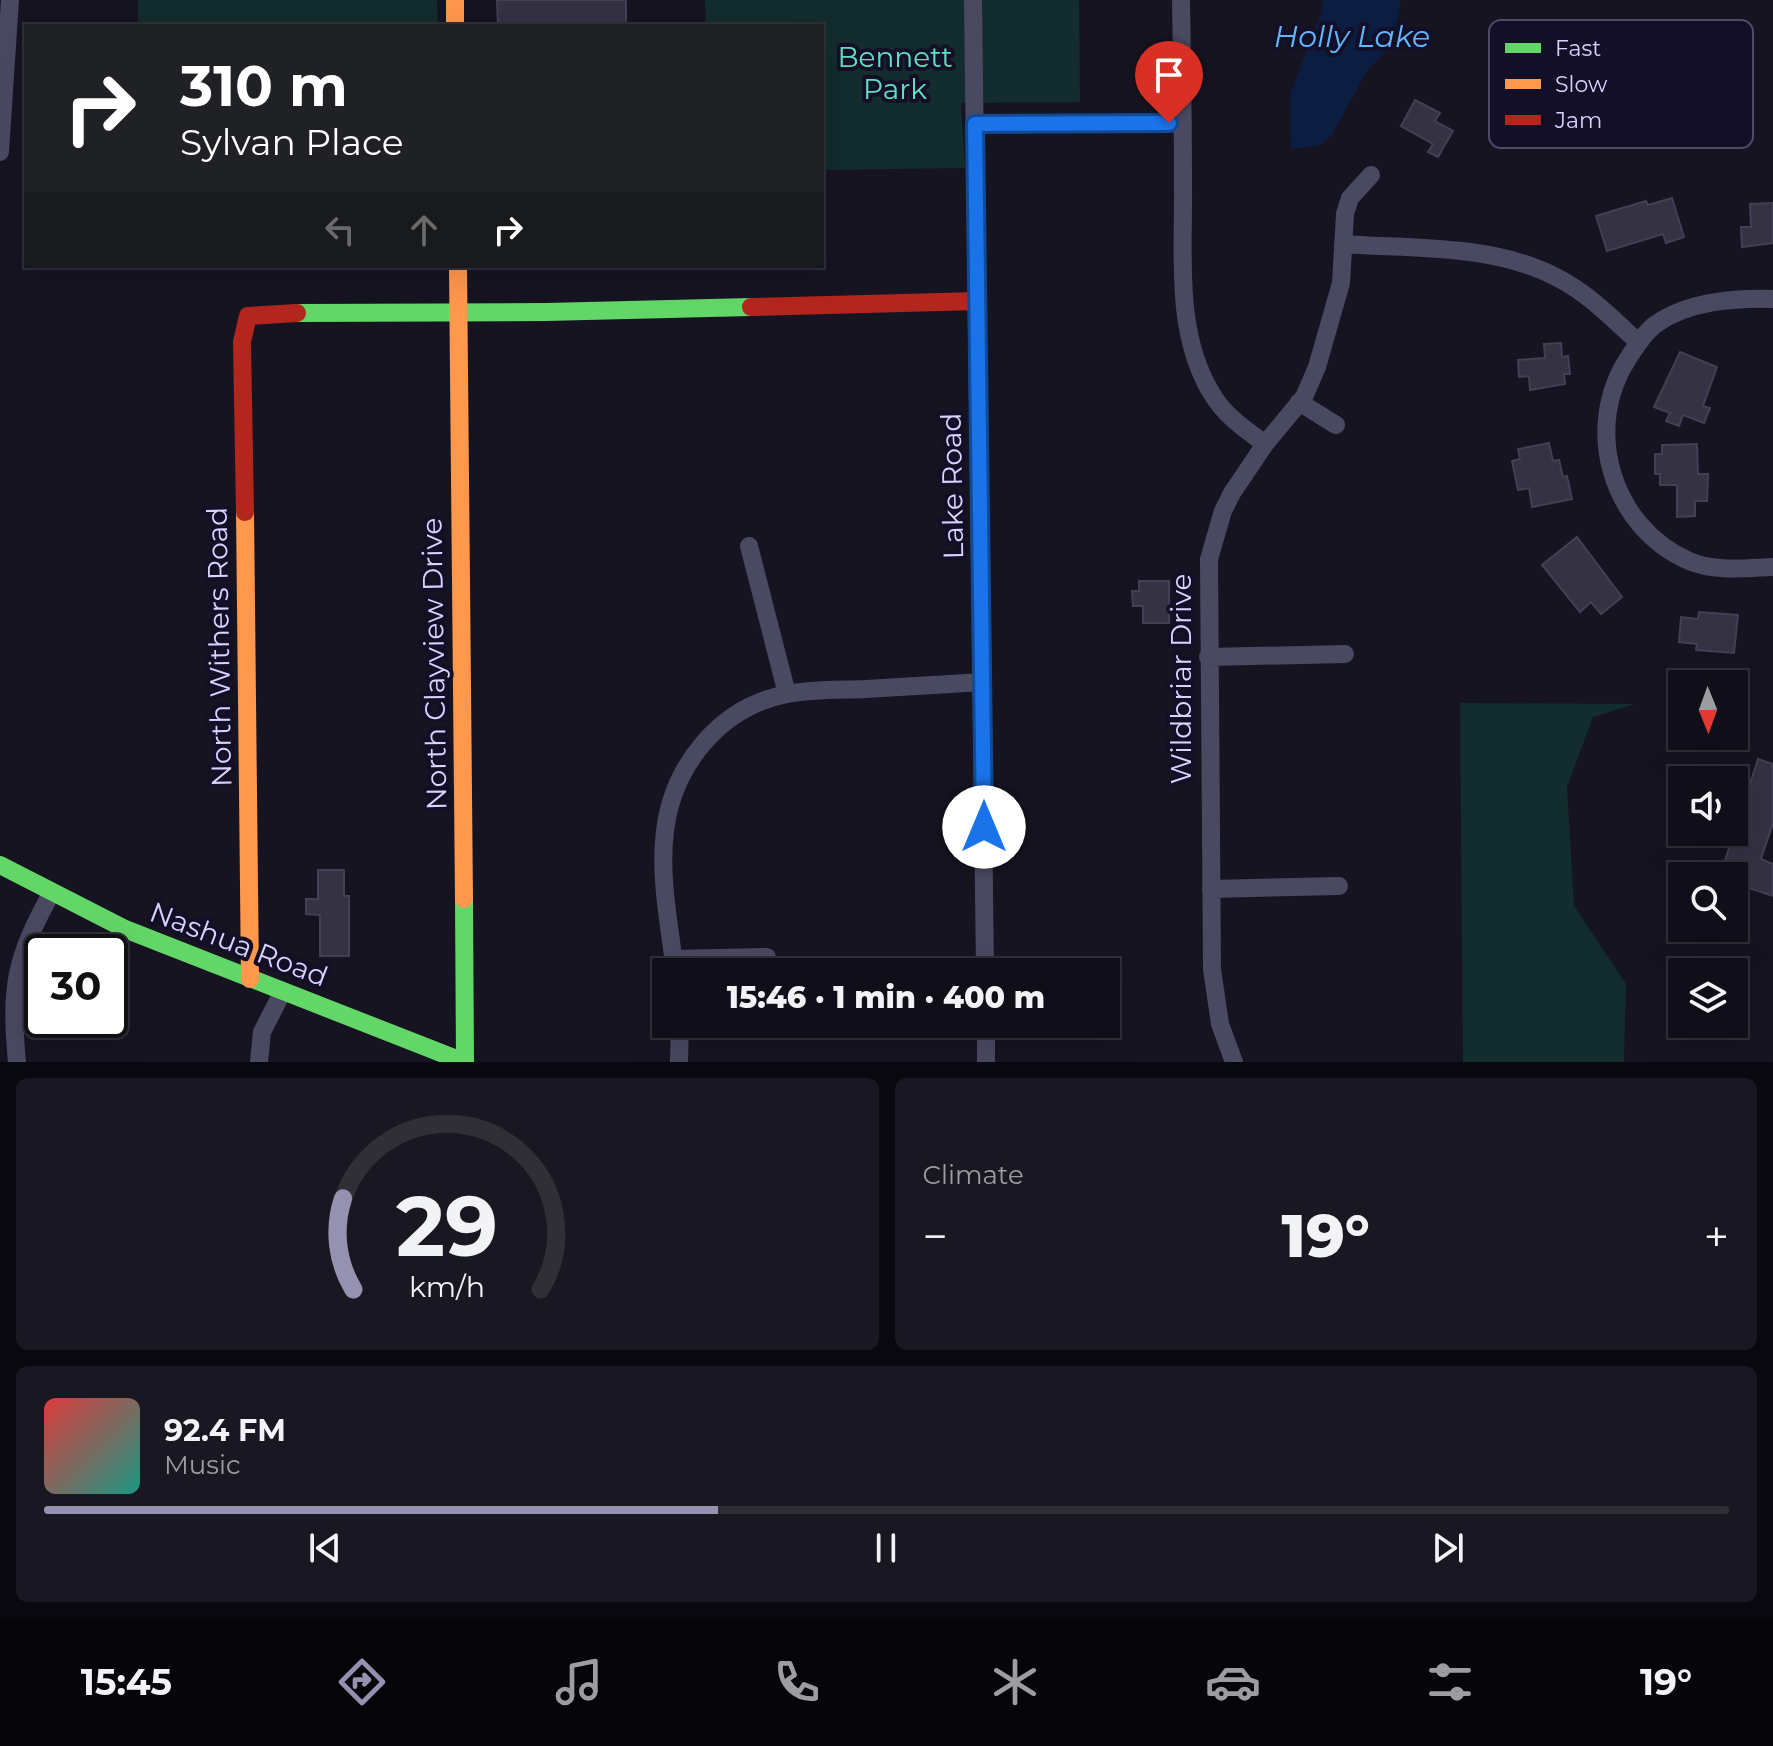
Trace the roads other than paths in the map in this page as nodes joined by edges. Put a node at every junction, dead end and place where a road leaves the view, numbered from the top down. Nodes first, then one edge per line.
1 (10, 0) edge
2 (455, 0) edge
3 (973, 0) edge
4 (1181, 0) edge
5 (455, 24) edge
6 (1183, 123) junction
7 (975, 124) junction
8 (0, 152) edge
9 (1371, 175) dead end
10 (1343, 244) junction
11 (458, 268) edge
12 (1773, 299) edge
13 (978, 301) junction
14 (458, 313) junction
15 (1638, 342) junction
16 (1299, 402) junction
17 (1336, 425) dead end
18 (1265, 444) junction
19 (749, 546) dead end
20 (1773, 567) edge
21 (1345, 654) dead end
22 (1208, 657) junction
23 (983, 682) junction
24 (787, 694) junction
25 (0, 865) edge
26 (1339, 886) dead end
27 (1211, 889) junction
28 (52, 892) junction
29 (767, 957) dead end
30 (673, 958) edge
31 (757, 958) edge
32 (985, 958) edge
33 (250, 979) junction
34 (283, 991) junction
35 (680, 1038) edge
36 (986, 1038) edge
37 (17, 1062) edge
38 (259, 1062) edge
39 (464, 1062) edge
40 (679, 1062) edge
41 (986, 1062) edge
42 (1234, 1062) edge

1 - 8 street
2 - 5 street
3 - 7 street, Lake Road
4 - 6 street
6 - 7 street
6 - 18 street
7 - 13 street, Lake Road
9 - 10 street, Wildbriar Drive
10 - 15 street
10 - 16 street, Wildbriar Drive
11 - 14 street, North Clayview Drive
12 - 15 street
13 - 14 street
13 - 23 street, Lake Road
14 - 33 street, North Withers Road
14 - 39 street, North Clayview Drive
15 - 20 street
16 - 17 street
16 - 18 street, Wildbriar Drive
18 - 22 street, Wildbriar Drive
19 - 24 street
21 - 22 street
22 - 27 street, Wildbriar Drive
23 - 24 street
23 - 32 street, Lake Road
24 - 30 street
25 - 28 street, Nashua Road
26 - 27 street
27 - 42 street, Wildbriar Drive
28 - 33 street, Nashua Road
28 - 37 street
29 - 31 street
33 - 34 street, Nashua Road
34 - 38 street
34 - 39 street, Nashua Road
35 - 40 street
36 - 41 street

